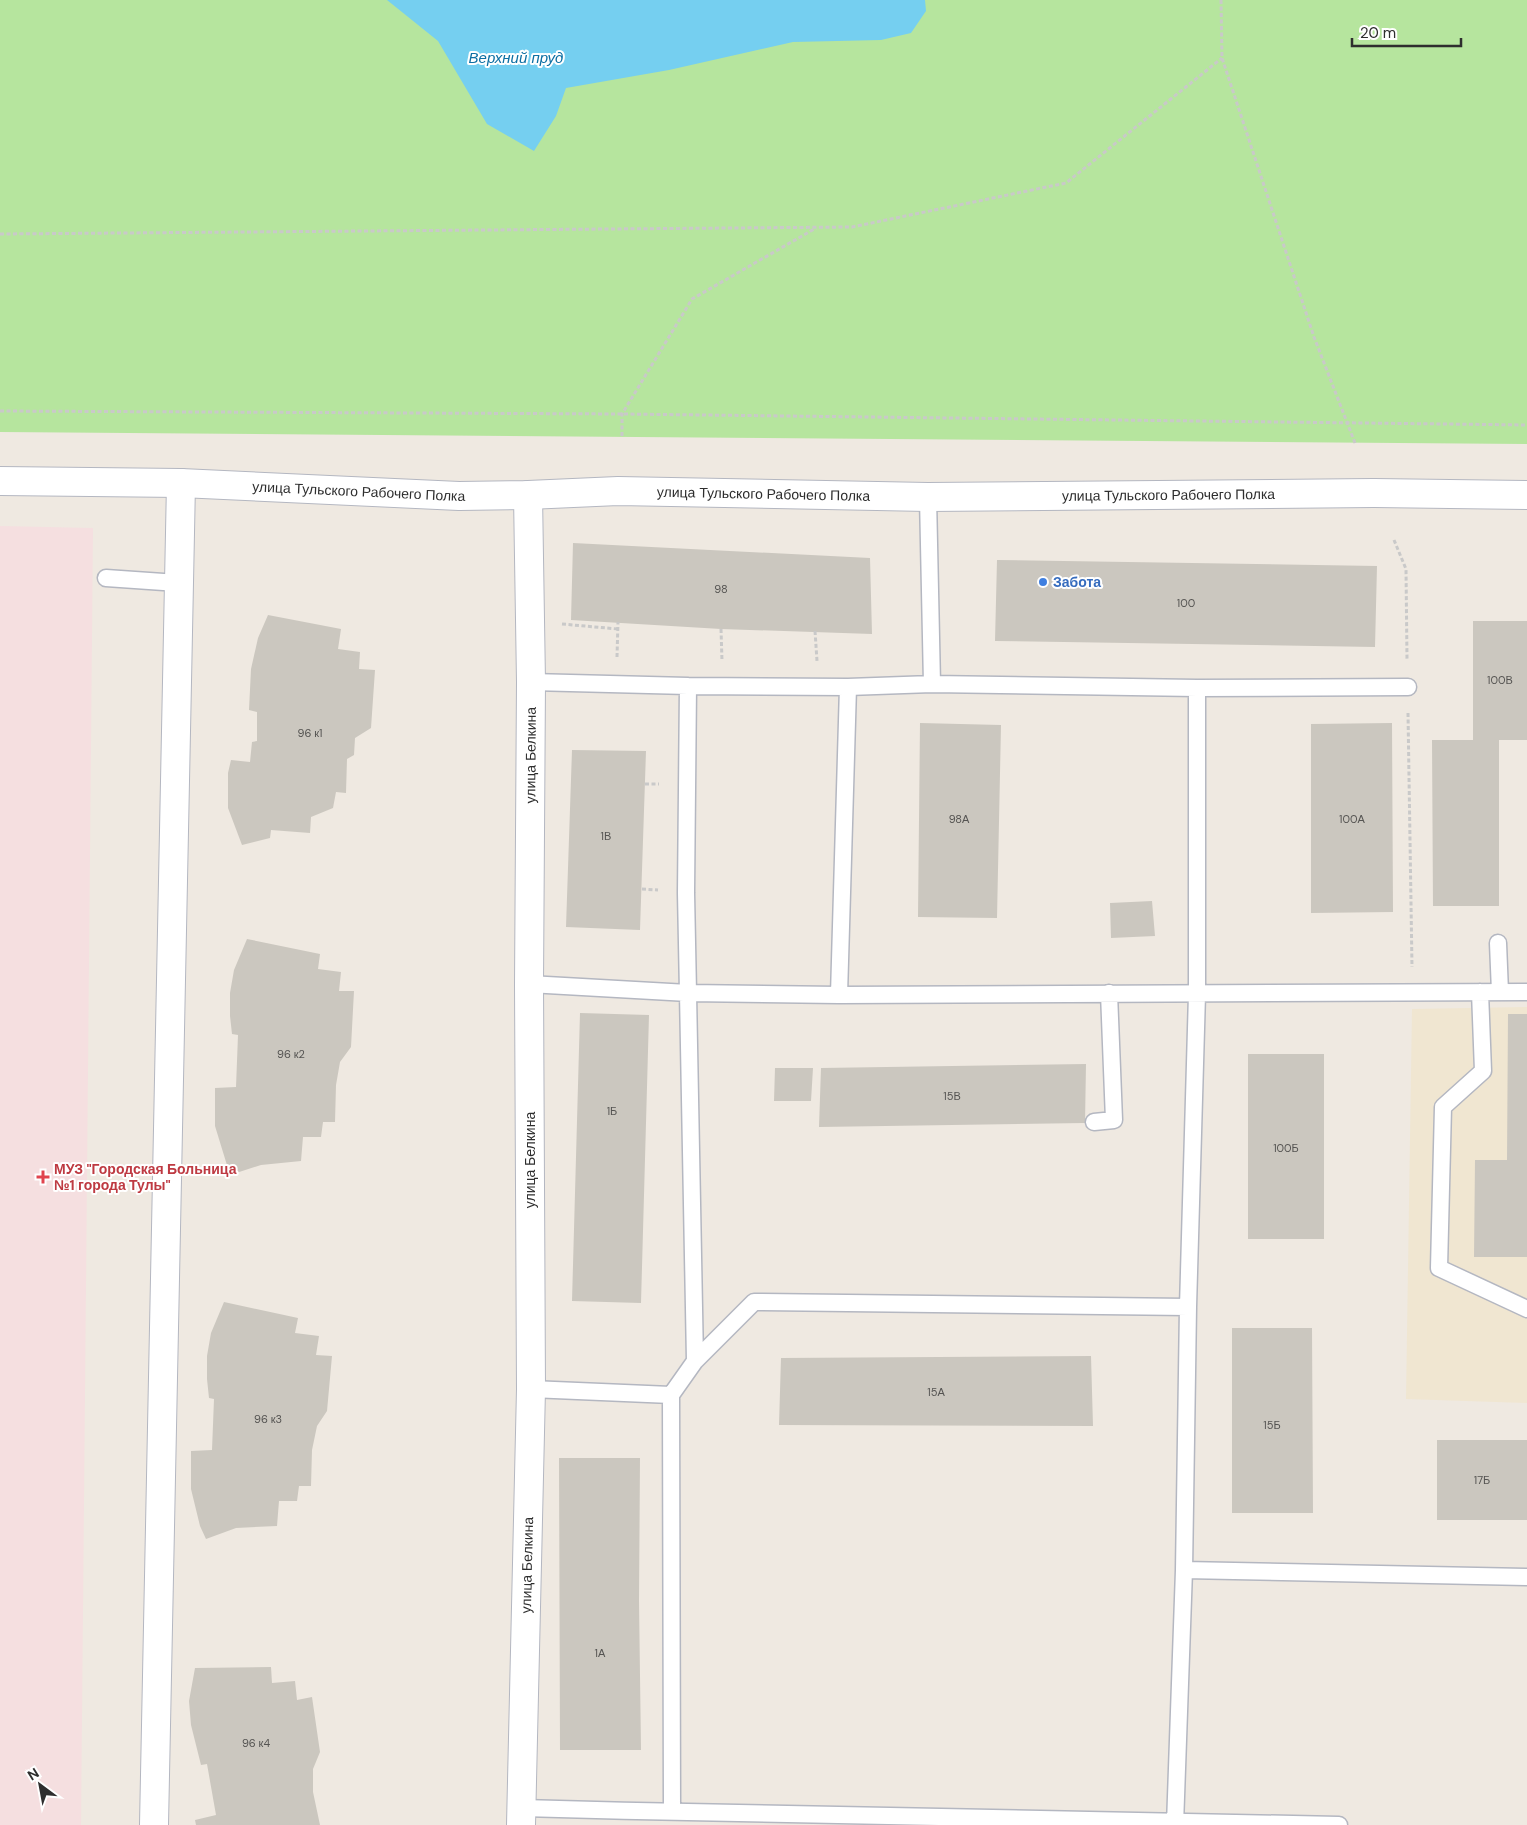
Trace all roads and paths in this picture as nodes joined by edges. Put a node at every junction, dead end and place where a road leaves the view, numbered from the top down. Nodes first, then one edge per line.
1 (1221, 0) edge
2 (1222, 58) junction
3 (818, 227) junction
4 (0, 234) edge
5 (0, 411) edge
6 (622, 414) junction
7 (1349, 423) junction
8 (1527, 425) edge
9 (622, 436) dead end
10 (1355, 443) dead end
11 (0, 481) edge
12 (181, 483) junction
13 (528, 495) junction
14 (1527, 495) edge
15 (928, 497) junction
16 (1394, 540) dead end
17 (106, 578) dead end
18 (178, 583) junction
19 (618, 622) dead end
20 (562, 624) dead end
21 (618, 629) junction
22 (531, 682) junction
23 (617, 684) junction
24 (932, 684) junction
25 (688, 686) junction
26 (848, 687) junction
27 (1408, 687) junction
28 (1197, 688) junction
29 (1498, 942) dead end
30 (529, 984) junction
31 (1480, 992) junction
32 (1500, 992) junction
33 (1527, 992) edge
34 (688, 993) junction
35 (1109, 993) junction
36 (1412, 993) junction
37 (1197, 994) junction
38 (839, 995) junction
39 (1094, 1122) dead end
40 (1188, 1307) junction
41 (1527, 1309) edge
42 (695, 1360) junction
43 (531, 1390) junction
44 (671, 1395) junction
45 (1184, 1570) junction
46 (1527, 1577) edge
47 (672, 1812) junction
48 (521, 1816) edge
49 (1176, 1823) edge
50 (154, 1825) edge
51 (1339, 1825) edge

1 - 2 path
2 - 3 path
2 - 7 path
3 - 4 path
3 - 6 path
5 - 6 path
6 - 7 path
6 - 9 path
7 - 8 path
7 - 10 path
11 - 12 street, улица Тульского Рабочего Полка
12 - 13 street, улица Тульского Рабочего Полка
12 - 18 street
13 - 15 street, улица Тульского Рабочего Полка
13 - 22 street, улица Белкина
14 - 15 street, улица Тульского Рабочего Полка
15 - 24 lane
16 - 27 path
17 - 18 lane
18 - 50 street
19 - 21 path
20 - 21 path
21 - 23 path
22 - 23 lane
22 - 30 street, улица Белкина
23 - 25 lane
24 - 26 lane
24 - 28 lane
25 - 26 lane
25 - 34 lane
26 - 38 lane
27 - 28 lane
27 - 36 path
28 - 37 lane
29 - 32 lane
30 - 34 lane
30 - 43 street, улица Белкина
31 - 32 lane
31 - 36 lane
31 - 41 lane
32 - 33 lane
34 - 38 lane
34 - 42 lane
35 - 37 lane
35 - 38 lane
35 - 39 lane
36 - 37 lane
37 - 40 lane
40 - 42 lane
40 - 45 lane
42 - 44 lane
43 - 44 lane
43 - 48 street, улица Белкина
44 - 47 lane
45 - 46 lane
45 - 49 lane
47 - 48 lane
47 - 49 lane
49 - 51 lane

